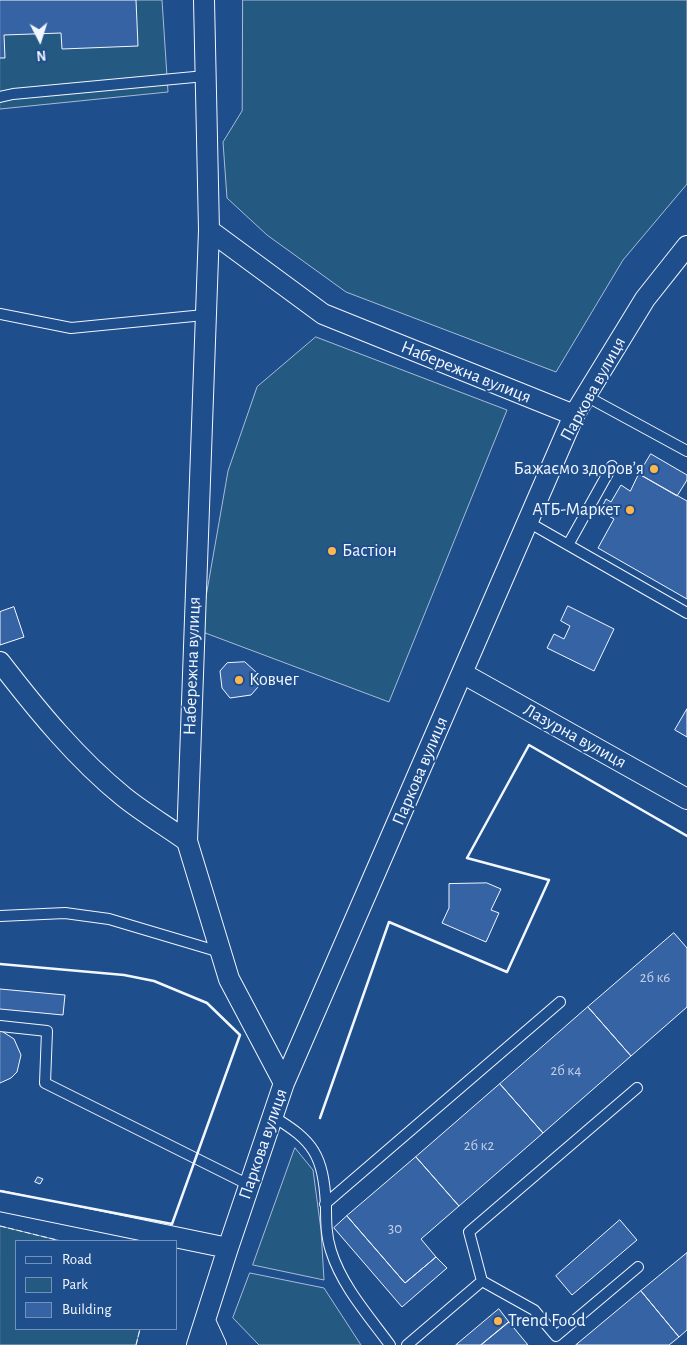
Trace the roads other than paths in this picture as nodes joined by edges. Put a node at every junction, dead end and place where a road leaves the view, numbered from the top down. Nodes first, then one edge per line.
1 (204, 0) edge
2 (205, 76) junction
3 (0, 97) edge
4 (209, 230) junction
5 (687, 246) edge
6 (0, 314) edge
7 (204, 315) junction
8 (586, 396) junction
9 (574, 415) junction
10 (687, 452) edge
11 (612, 466) dead end
12 (528, 522) junction
13 (568, 545) junction
14 (687, 614) edge
15 (0, 662) edge
16 (462, 673) junction
17 (687, 798) edge
18 (187, 841) junction
19 (0, 916) edge
20 (220, 952) junction
21 (560, 1002) dead end
22 (0, 1026) edge
23 (284, 1083) junction
24 (638, 1088) dead end
25 (272, 1116) junction
26 (248, 1185) junction
27 (0, 1201) edge
28 (326, 1204) junction
29 (228, 1248) junction
30 (638, 1267) dead end
31 (482, 1281) junction
32 (205, 1321) junction
33 (198, 1345) edge
34 (216, 1345) edge
35 (390, 1345) edge
36 (407, 1345) edge

1 - 2 street, Набережна вулиця
2 - 3 lane
2 - 4 street, Набережна вулиця
4 - 7 street, Набережна вулиця
4 - 9 street, Набережна вулиця
5 - 8 street, Паркова вулиця
6 - 7 lane
7 - 18 street, Набережна вулиця
8 - 9 street, Паркова вулиця
8 - 10 lane
9 - 12 street, Паркова вулиця
11 - 13 lane
12 - 13 lane
12 - 16 street, Паркова вулиця
13 - 14 lane
15 - 18 street
16 - 17 street, Лазурна вулиця
16 - 23 street, Паркова вулиця
18 - 20 street, Набережна вулиця
19 - 20 lane
20 - 23 street, Набережна вулиця
21 - 28 lane
22 - 26 lane
23 - 25 street, Паркова вулиця
24 - 31 lane
25 - 26 street, Паркова вулиця
25 - 28 lane
26 - 29 street, Паркова вулиця
27 - 29 street
28 - 35 lane
29 - 32 street, Паркова вулиця
30 - 31 lane
31 - 36 lane
32 - 33 street, Паркова вулиця
32 - 34 street

